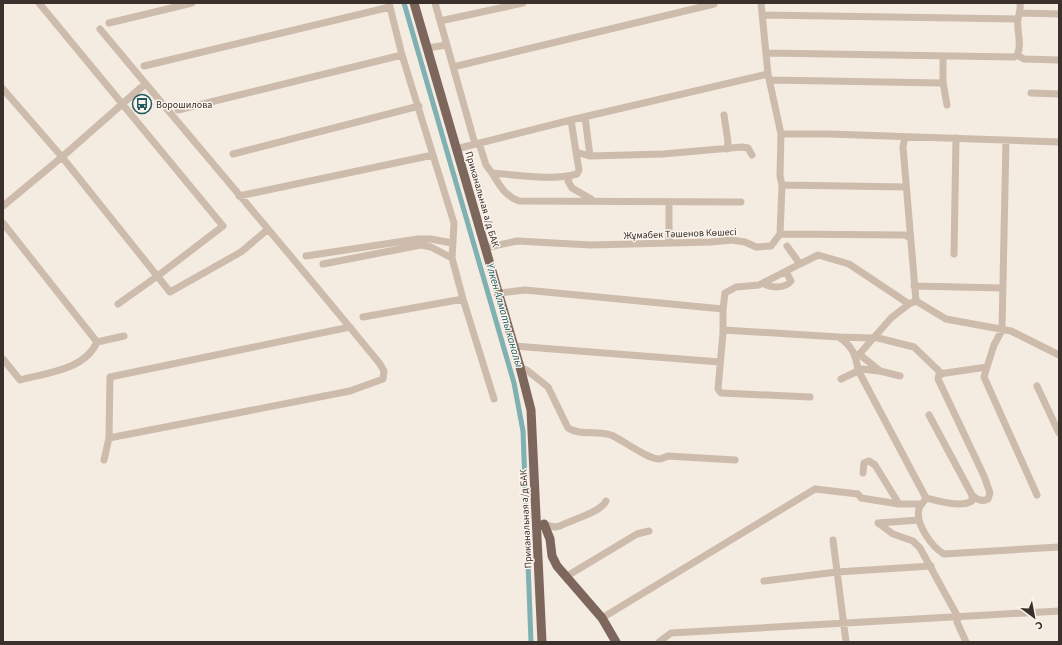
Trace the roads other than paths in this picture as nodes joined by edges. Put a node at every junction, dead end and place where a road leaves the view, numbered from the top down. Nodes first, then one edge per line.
1 (39, 3) edge
2 (192, 3) edge
3 (414, 3) edge
4 (435, 3) edge
5 (523, 3) edge
6 (761, 3) edge
7 (1020, 3) edge
8 (714, 4) dead end
9 (389, 5) edge
10 (1059, 14) edge
11 (762, 15) junction
12 (1019, 16) junction
13 (440, 21) junction
14 (109, 23) dead end
15 (100, 29) dead end
16 (447, 45) junction
17 (427, 48) junction
18 (766, 53) junction
19 (402, 55) junction
20 (1017, 55) junction
21 (943, 57) junction
22 (1059, 60) edge
23 (144, 66) dead end
24 (454, 67) junction
25 (769, 77) junction
26 (943, 82) junction
27 (145, 84) junction
28 (3, 89) edge
29 (1031, 93) dead end
30 (1059, 94) edge
31 (122, 104) junction
32 (947, 105) dead end
33 (419, 106) junction
34 (178, 110) dead end
35 (724, 115) dead end
36 (585, 117) junction
37 (571, 120) junction
38 (781, 134) junction
39 (905, 137) junction
40 (956, 138) junction
41 (1006, 140) junction
42 (1059, 142) edge
43 (477, 144) junction
44 (456, 149) junction
45 (727, 149) junction
46 (576, 152) junction
47 (233, 154) dead end
48 (433, 155) junction
49 (752, 155) dead end
50 (590, 156) junction
51 (62, 157) junction
52 (492, 173) junction
53 (570, 176) junction
54 (782, 185) junction
55 (906, 187) junction
56 (239, 196) junction
57 (593, 200) junction
58 (669, 202) junction
59 (741, 202) dead end
60 (3, 206) edge
61 (3, 223) edge
62 (267, 230) junction
63 (780, 234) junction
64 (910, 238) junction
65 (452, 243) junction
66 (669, 243) junction
67 (787, 246) dead end
68 (485, 248) junction
69 (954, 254) dead end
70 (306, 256) dead end
71 (452, 258) junction
72 (323, 264) dead end
73 (800, 264) junction
74 (786, 272) junction
75 (159, 275) junction
76 (763, 283) junction
77 (914, 286) junction
78 (1003, 288) junction
79 (498, 293) junction
80 (463, 299) junction
81 (913, 302) junction
82 (118, 304) dead end
83 (723, 309) junction
84 (363, 317) dead end
85 (350, 327) junction
86 (723, 330) junction
87 (1002, 330) junction
88 (124, 336) dead end
89 (839, 337) junction
90 (873, 337) junction
91 (97, 342) junction
92 (514, 346) junction
93 (1059, 355) edge
94 (858, 356) junction
95 (3, 359) edge
96 (720, 362) junction
97 (520, 367) junction
98 (987, 367) junction
99 (859, 371) junction
100 (880, 371) junction
101 (942, 374) junction
102 (900, 376) dead end
103 (841, 379) dead end
104 (1036, 386) dead end
105 (810, 397) dead end
106 (494, 399) dead end
107 (929, 415) dead end
108 (1059, 433) edge
109 (109, 438) junction
110 (104, 460) dead end
111 (735, 460) dead end
112 (863, 473) dead end
113 (972, 495) junction
114 (1037, 495) dead end
115 (606, 501) dead end
116 (924, 501) junction
117 (899, 504) junction
118 (919, 520) junction
119 (540, 524) junction
120 (649, 531) dead end
121 (833, 540) dead end
122 (1059, 547) edge
123 (931, 566) junction
124 (837, 572) junction
125 (567, 576) junction
126 (764, 581) dead end
127 (1059, 611) edge
128 (958, 616) junction
129 (602, 618) junction
130 (843, 623) junction
131 (542, 642) edge
132 (616, 642) edge
133 (659, 642) edge
134 (846, 642) edge
135 (966, 642) edge

1 - 31 street
2 - 14 street
3 - 17 main road, Приканальная а/д БАК
4 - 13 street
5 - 13 street
6 - 11 street
7 - 12 street
8 - 24 street
9 - 19 street
9 - 23 street
10 - 12 street
11 - 12 street
11 - 18 street
12 - 20 street
13 - 16 street
15 - 27 street
16 - 17 street
16 - 24 street
17 - 44 main road, Приканальная а/д БАК
18 - 21 street
18 - 25 street
19 - 33 street
19 - 34 street
20 - 21 street
20 - 22 street
21 - 26 street
24 - 43 street
25 - 26 street
25 - 36 street
25 - 38 street
26 - 32 street
27 - 31 street
27 - 56 street
28 - 51 street
29 - 30 street
31 - 51 street
31 - 75 street
33 - 47 street
33 - 48 street
35 - 45 street
36 - 37 street
36 - 50 street
37 - 43 street
37 - 46 street
38 - 39 street
38 - 54 street
39 - 40 street
39 - 55 street
40 - 41 street
40 - 69 street
41 - 42 street
41 - 78 street
43 - 44 street
43 - 52 street
44 - 68 main road, Приканальная а/д БАК
45 - 49 street
45 - 50 street
46 - 50 street
46 - 53 street
48 - 56 street
48 - 65 street
51 - 60 street
51 - 75 street
52 - 53 street
52 - 57 street
53 - 57 street
54 - 55 street
54 - 63 street
55 - 64 street
56 - 62 street
57 - 58 street
58 - 59 street
58 - 66 street
61 - 91 street
62 - 75 street
62 - 85 street
63 - 64 street
63 - 66 street, Жұмабек Тәшенов Көшесі
64 - 77 street
65 - 70 street
65 - 71 street
66 - 68 street, Жұмабек Тәшенов Көшесі
67 - 73 street
68 - 79 main road, Приканальная а/д БАК
71 - 72 street
71 - 80 street
73 - 74 street
73 - 81 street
74 - 76 street
74 - 76 street
75 - 82 street
76 - 83 street
77 - 78 street
77 - 81 street
78 - 87 street
79 - 83 street
79 - 92 main road, Приканальная а/д БАК
80 - 84 street
80 - 106 street
81 - 87 street
81 - 90 street
83 - 86 street
85 - 109 street
85 - 109 street
86 - 89 street
86 - 96 street
87 - 93 street
87 - 98 street
88 - 91 street
89 - 90 street
89 - 94 street
90 - 94 street
90 - 101 street
91 - 95 street
92 - 96 street
92 - 97 main road, Приканальная а/д БАК
94 - 99 street
94 - 100 street
96 - 105 street
97 - 111 street
97 - 119 main road, Приканальная а/д БАК
98 - 101 street
98 - 114 street
99 - 100 street
99 - 103 street
99 - 116 street
100 - 102 street
101 - 113 street
104 - 108 street
107 - 113 street
109 - 110 street
112 - 117 street
113 - 116 street
115 - 119 street
116 - 117 street
116 - 118 street
117 - 129 street
118 - 122 street
118 - 123 street
119 - 125 main road
119 - 131 main road, Приканальная а/д БАК
120 - 125 street
121 - 124 street
123 - 124 street
123 - 128 street
124 - 126 street
124 - 130 street
125 - 129 main road
127 - 128 street
128 - 130 street
128 - 135 street
129 - 132 main road
130 - 133 street
130 - 134 street

